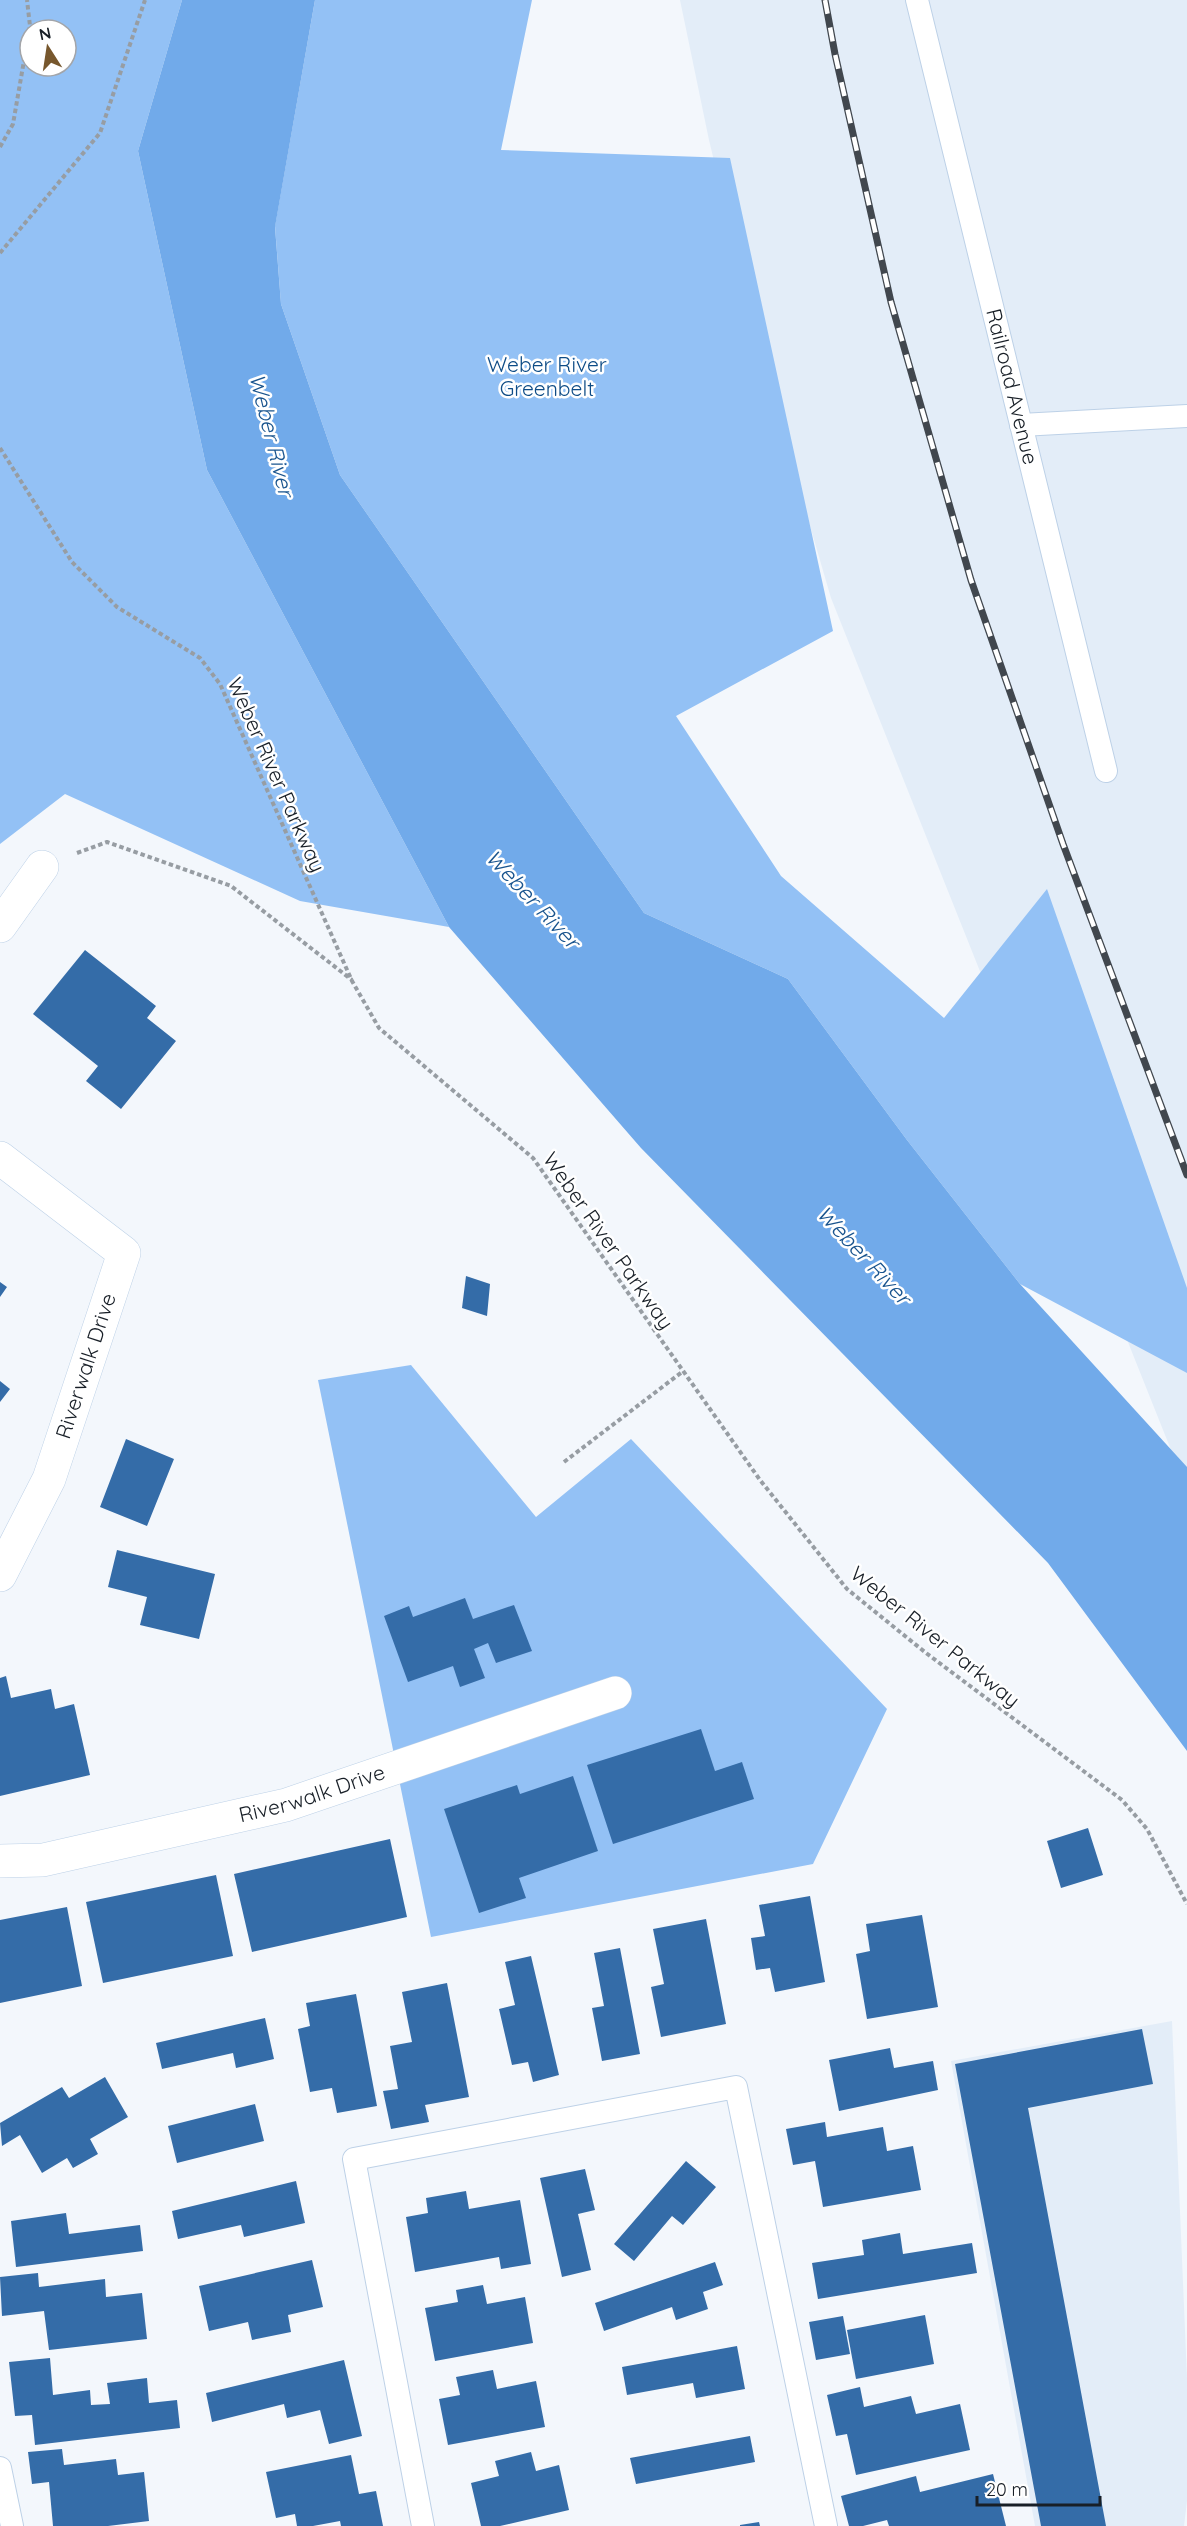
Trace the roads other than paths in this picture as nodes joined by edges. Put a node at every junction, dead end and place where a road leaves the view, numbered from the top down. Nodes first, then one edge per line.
1 (918, 0) edge
2 (1187, 416) edge
3 (1021, 425) junction
4 (1106, 771) dead end
5 (42, 867) road end
6 (0, 926) edge
7 (0, 1158) edge
8 (0, 1575) edge
9 (615, 1693) dead end
10 (0, 1861) edge
11 (0, 2469) edge
12 (12, 2526) edge
13 (423, 2526) edge
14 (826, 2526) edge

1 - 3 lane, Railroad Avenue
2 - 3 lane
3 - 4 lane, Railroad Avenue
5 - 6 street
7 - 8 street, Riverwalk Drive
9 - 10 street, Riverwalk Drive
11 - 12 lane
13 - 14 lane

